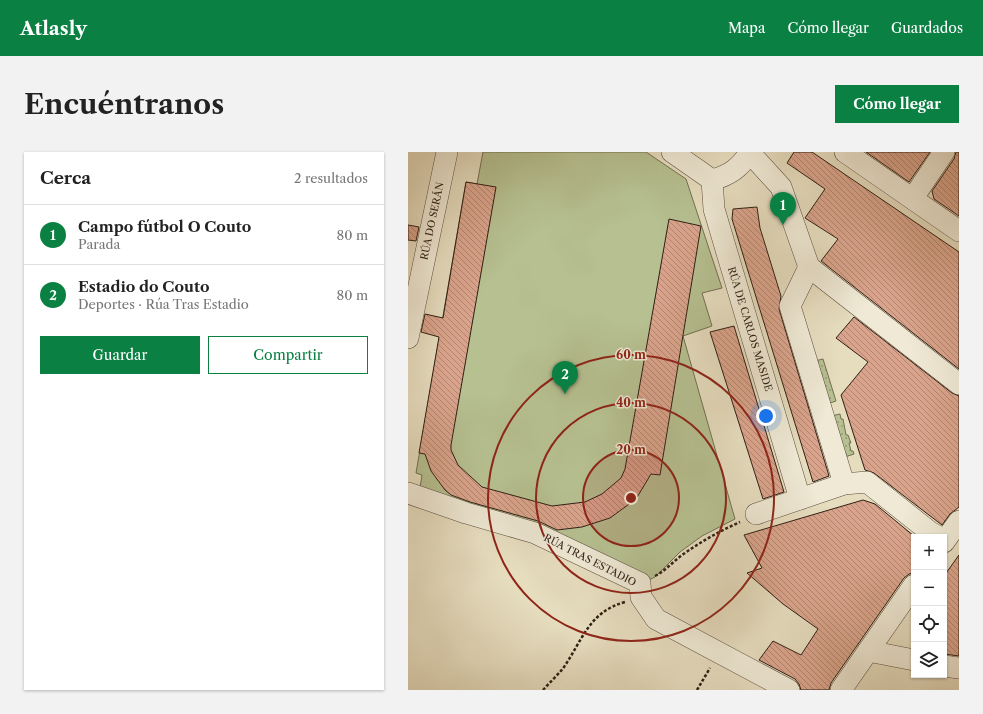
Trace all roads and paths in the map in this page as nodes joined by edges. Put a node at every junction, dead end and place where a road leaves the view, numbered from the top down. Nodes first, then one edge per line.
1 (447, 152) edge
2 (672, 152) edge
3 (750, 152) edge
4 (845, 152) edge
5 (944, 152) edge
6 (712, 180) junction
7 (913, 198) junction
8 (959, 231) edge
9 (809, 267) junction
10 (408, 338) edge
11 (959, 384) edge
12 (844, 484) junction
13 (408, 493) edge
14 (800, 499) junction
15 (756, 514) joint
16 (959, 521) edge
17 (938, 534) edge
18 (947, 539) edge
19 (911, 589) edge
20 (640, 590) junction
21 (868, 651) junction
22 (718, 653) junction
23 (911, 659) edge
24 (947, 666) edge
25 (959, 668) edge
26 (788, 689) edge
27 (544, 690) edge
28 (697, 690) edge
29 (841, 690) edge

1 - 10 street, RÚA DO SERÁN
2 - 6 street
3 - 6 street
3 - 9 street
4 - 7 street
5 - 7 street
6 - 14 street, RÚA DE CARLOS MASIDE
7 - 8 street
9 - 11 street
9 - 12 street
12 - 14 street
12 - 17 street
13 - 20 street, RÚA TRAS ESTADIO
14 - 15 street
15 - 20 path
16 - 18 street
19 - 21 street
20 - 22 street, RÚA TRAS ESTADIO
20 - 27 path
21 - 23 street
21 - 29 street
22 - 26 street, RÚA TRAS ESTADIO
22 - 28 path
24 - 25 street

